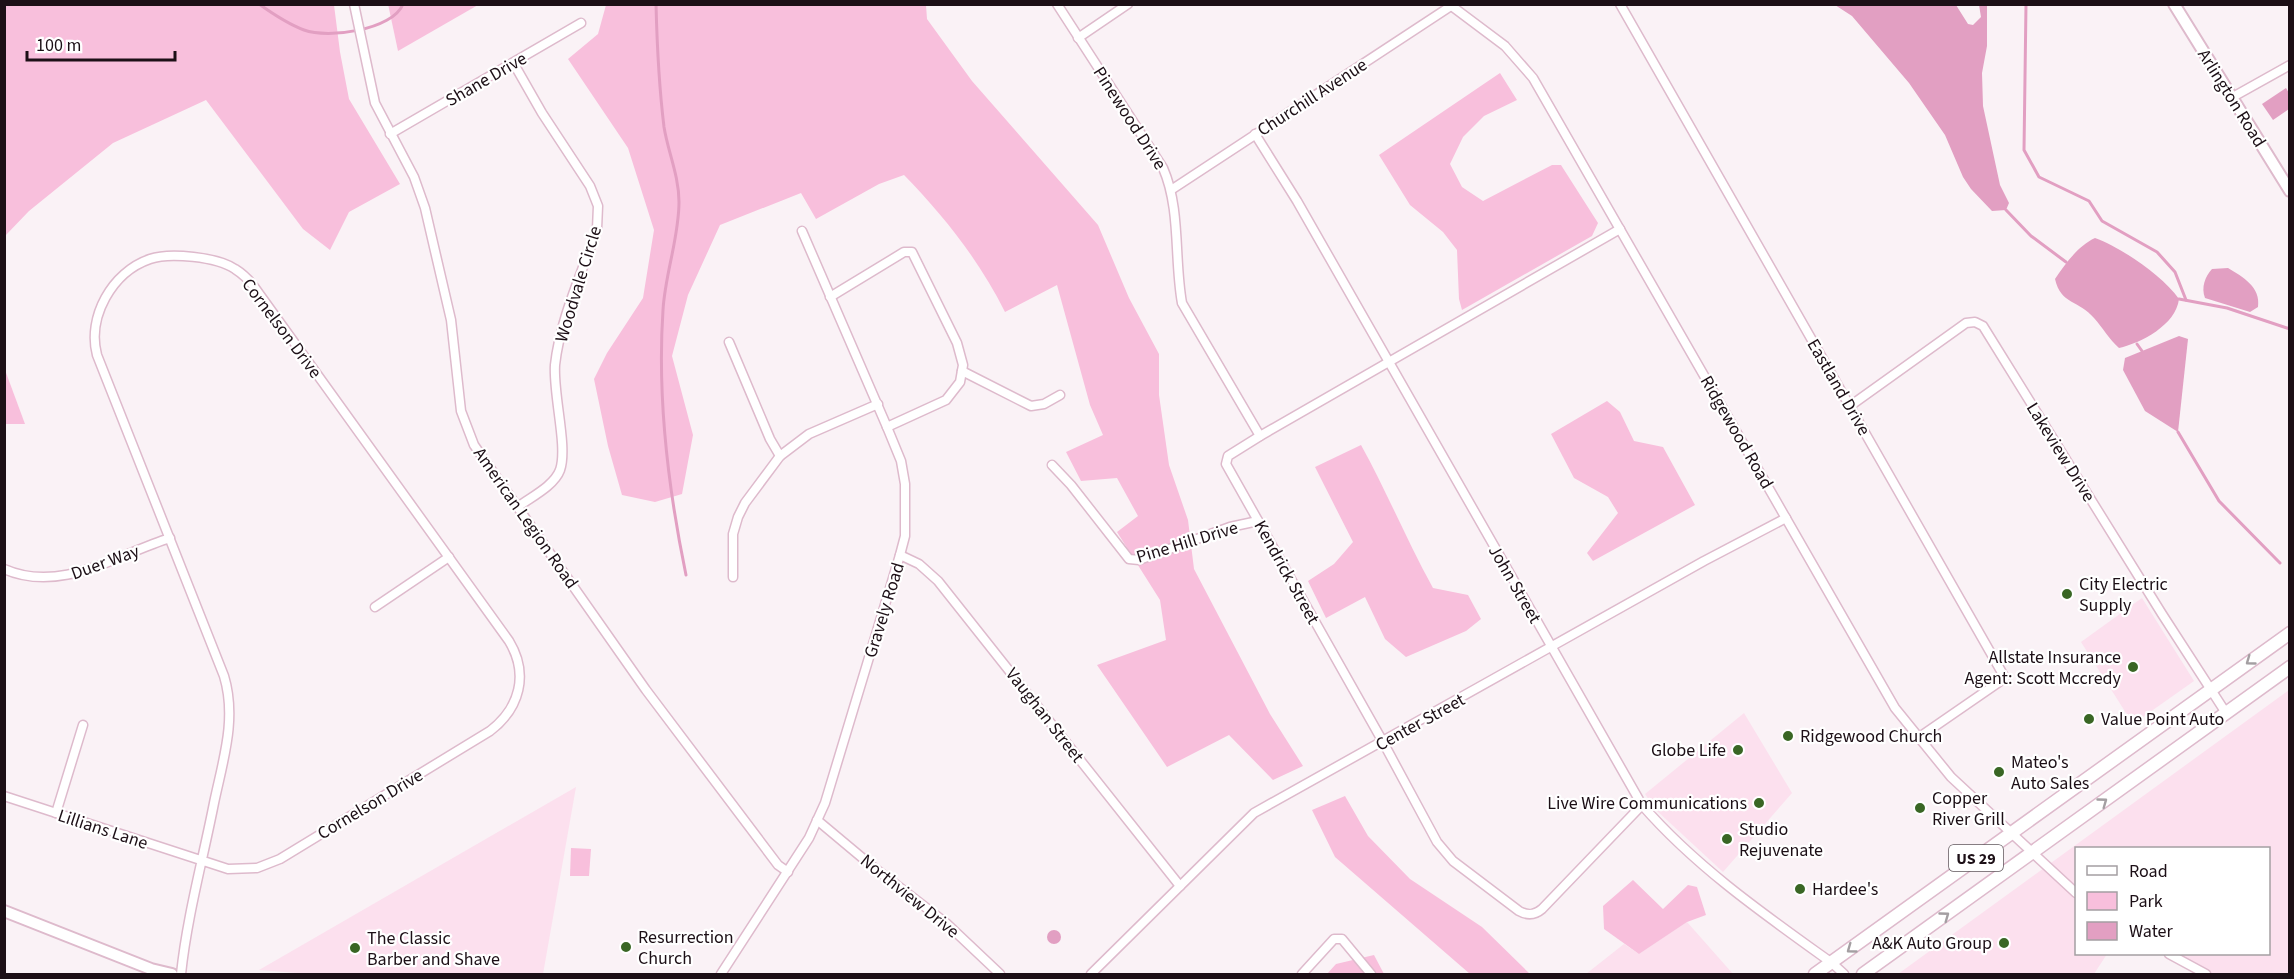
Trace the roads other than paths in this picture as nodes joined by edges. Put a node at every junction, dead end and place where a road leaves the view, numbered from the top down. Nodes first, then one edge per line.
1 (354, 4) edge
2 (1057, 4) edge
3 (1128, 4) edge
4 (1620, 4) edge
5 (2174, 4) edge
6 (1452, 5) edge
7 (581, 24) dead end
8 (1078, 38) junction
9 (514, 64) junction
10 (2289, 65) edge
11 (2231, 98) junction
12 (390, 134) junction
13 (1255, 134) junction
14 (1171, 190) junction
15 (2289, 191) edge
16 (1620, 229) junction
17 (802, 231) dead end
18 (830, 297) junction
19 (729, 342) dead end
20 (1389, 361) junction
21 (962, 371) junction
22 (1060, 395) dead end
23 (878, 404) junction
24 (1850, 406) junction
25 (888, 427) junction
26 (1260, 436) junction
27 (780, 456) junction
28 (1052, 465) dead end
29 (519, 506) junction
30 (1786, 518) junction
31 (1258, 521) junction
32 (170, 538) junction
33 (900, 555) junction
34 (449, 557) junction
35 (4, 569) edge
36 (733, 577) dead end
37 (375, 607) dead end
38 (2289, 633) edge
39 (1551, 648) junction
40 (2289, 667) edge
41 (2210, 690) junction
42 (2226, 713) junction
43 (83, 725) dead end
44 (1918, 738) junction
45 (1383, 742) junction
46 (4, 796) edge
47 (1642, 805) junction
48 (56, 813) junction
49 (817, 820) junction
50 (2012, 833) junction
51 (2033, 852) junction
52 (202, 861) junction
53 (788, 872) junction
54 (1180, 886) junction
55 (2075, 892) edge
56 (4, 911) edge
57 (2171, 955) edge
58 (1832, 963) junction
59 (172, 975) edge
60 (181, 975) edge
61 (721, 975) edge
62 (1000, 975) edge
63 (1091, 975) edge
64 (1302, 975) edge
65 (1371, 975) edge
66 (1815, 975) edge
67 (1844, 975) edge
68 (1863, 975) edge
69 (2205, 975) edge

1 - 12 street, American Legion Road
2 - 8 street, Pinewood Drive
3 - 8 street
4 - 24 street, Eastland Drive
5 - 11 main road, Arlington Road
6 - 13 street, Churchill Avenue
6 - 16 street, Ridgewood Road
7 - 9 street, Shane Drive
8 - 14 street, Pinewood Drive
9 - 12 street, Shane Drive
9 - 29 street, Woodvale Circle
10 - 11 street
11 - 15 main road, Arlington Road
12 - 29 street, American Legion Road
13 - 14 street, Churchill Avenue
13 - 20 street, John Street
14 - 26 street, Pinewood Drive
16 - 20 street, Kendrick Street
16 - 30 street, Ridgewood Road
17 - 18 street, Gravely Road
18 - 21 street
18 - 23 street, Gravely Road
19 - 27 street
20 - 26 street, Kendrick Street
20 - 39 street, John Street
21 - 22 street
21 - 25 street
23 - 25 street, Gravely Road
23 - 27 street
24 - 41 street, Lakeview Drive
24 - 44 street, Eastland Drive
25 - 33 street, Gravely Road
26 - 31 street, Kendrick Street
27 - 36 street
28 - 31 street, Pine Hill Drive
29 - 53 street, American Legion Road
30 - 39 street, Center Street
30 - 44 street, Ridgewood Road
31 - 45 street, Kendrick Street
32 - 34 street, Cornelson Drive
32 - 35 street, Duer Way
32 - 52 street, Cornelson Drive
33 - 49 street, Gravely Road
33 - 54 street, Vaughan Street
34 - 37 street
34 - 52 street, Cornelson Drive
38 -> 41 main road, US 29
39 - 45 street, Center Street
39 - 47 street, John Street
40 - 42 main road, US 29
41 - 42 street, Lakeview Drive
41 - 50 main road, US 29
51 -> 42 main road, US 29
43 - 48 street
44 - 50 street, Ridgewood Road
45 - 47 street, Kendrick Street
45 - 54 street, Center Street
46 - 48 street, Lillians Lane
47 - 58 street, John Street
48 - 52 street, Lillians Lane
49 - 53 street, Gravely Road
49 - 62 street, Northview Drive
50 - 51 street, Ridgewood Road
50 -> 58 main road, US 29
51 - 55 street, Ridgewood Road
68 -> 51 main road, US 29
52 - 60 street, Cornelson Drive
53 - 61 street, Gravely Road
54 - 63 street, Center Street
56 - 59 main road
57 - 69 street
58 - 66 main road, US 29
58 - 67 street, John Street
64 - 65 street

